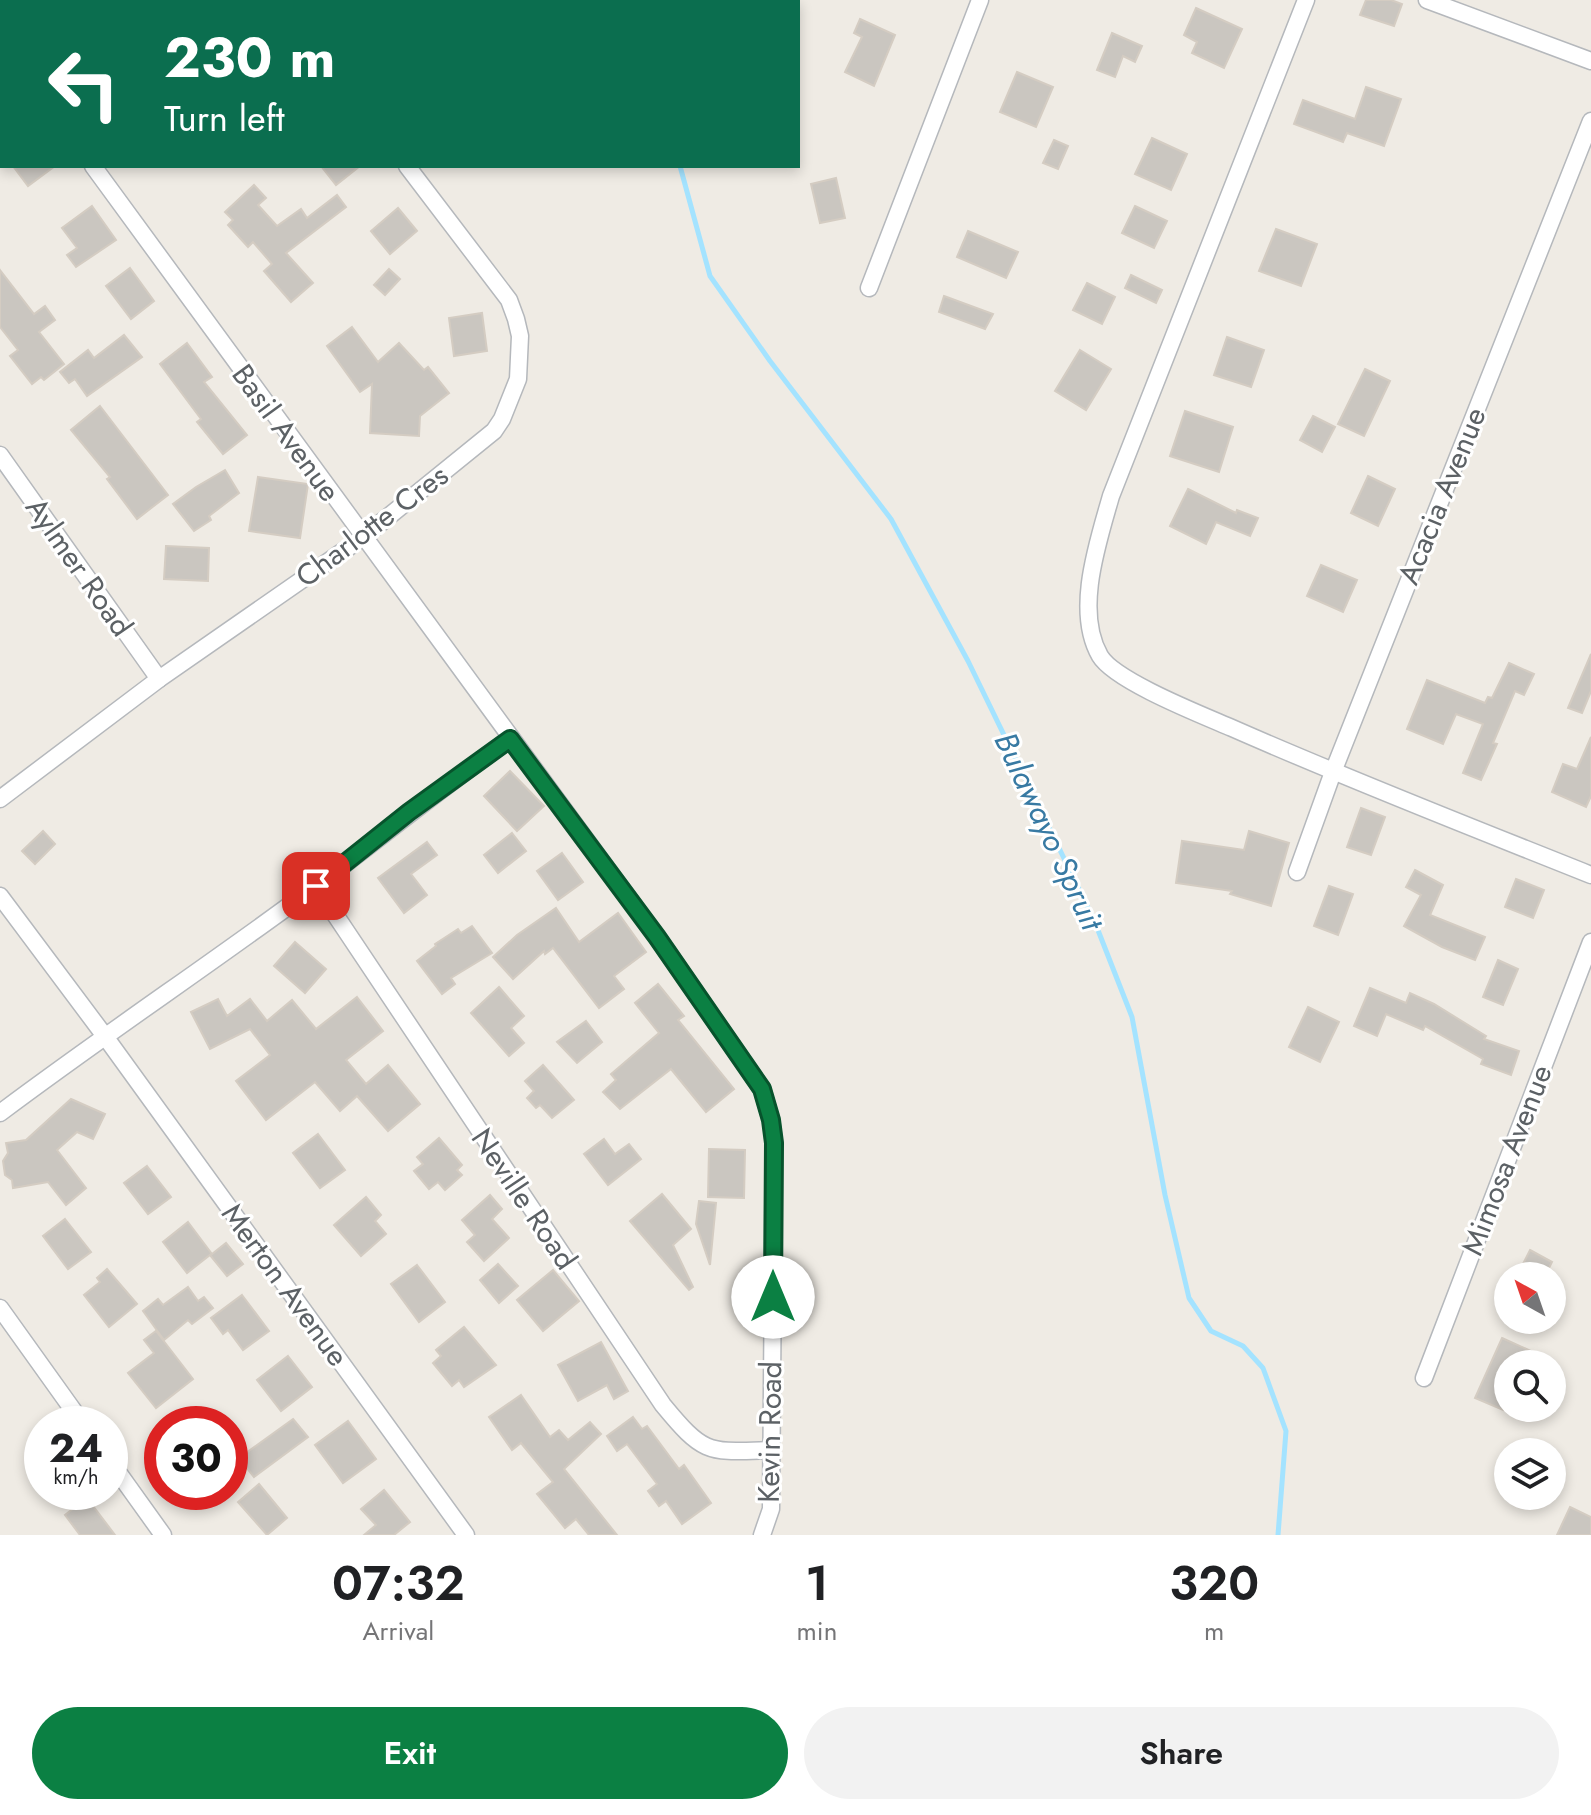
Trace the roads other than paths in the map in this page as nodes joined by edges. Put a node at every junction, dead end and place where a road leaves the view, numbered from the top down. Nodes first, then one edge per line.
1 (980, 0) edge
2 (1306, 0) edge
3 (1427, 0) edge
4 (1591, 61) edge
5 (1591, 121) edge
6 (94, 168) edge
7 (409, 168) edge
8 (869, 288) dead end
9 (0, 455) edge
10 (362, 538) junction
11 (159, 679) junction
12 (510, 739) junction
13 (1333, 772) junction
14 (0, 799) edge
15 (1297, 872) dead end
16 (1591, 875) edge
17 (316, 886) junction
18 (0, 896) edge
19 (1591, 942) edge
20 (104, 1035) junction
21 (0, 1113) edge
22 (0, 1308) edge
23 (1424, 1378) dead end
24 (70, 1406) edge
25 (772, 1450) junction
26 (128, 1486) edge
27 (163, 1535) edge
28 (466, 1535) edge
29 (762, 1535) edge

1 - 8 street
2 - 13 street
3 - 4 street
5 - 13 street, Acacia Avenue
6 - 10 street, Basil Avenue
7 - 10 street, Charlotte Cres
9 - 11 street, Aylmer Road
10 - 11 street, Charlotte Cres
10 - 12 street, Basil Avenue
11 - 14 street, Charlotte Cres
12 - 17 street
12 - 25 street, Kevin Road
13 - 15 street, Acacia Avenue
13 - 16 street
17 - 20 street
17 - 25 street, Neville Road
18 - 20 street
19 - 23 street, Mimosa Avenue
20 - 21 street
20 - 28 street, Merton Avenue
22 - 24 street
25 - 29 street, Kevin Road
26 - 27 street

